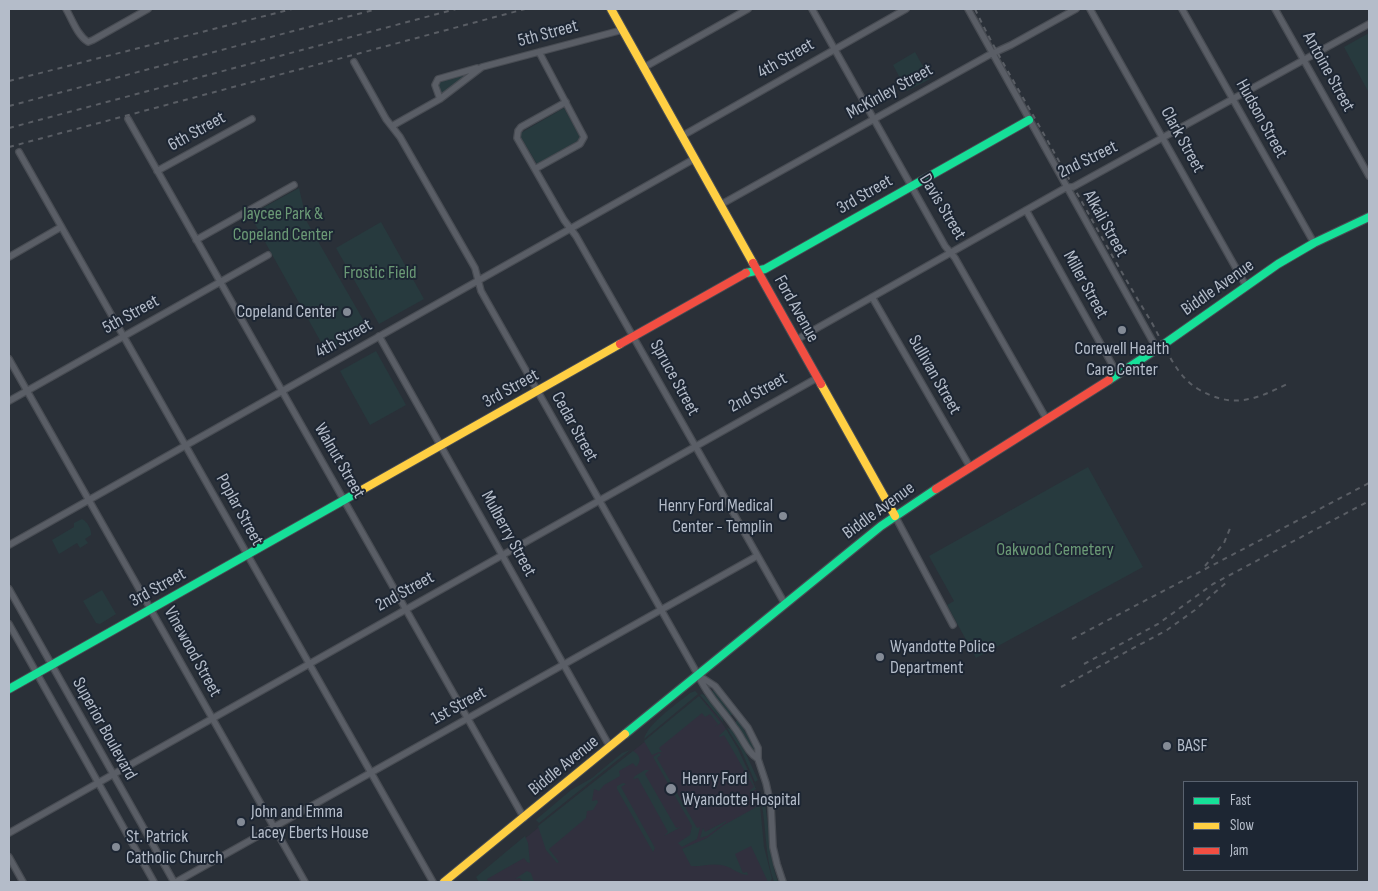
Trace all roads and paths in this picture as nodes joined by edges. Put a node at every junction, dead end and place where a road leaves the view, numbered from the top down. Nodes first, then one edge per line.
1 (66, 9) edge
2 (148, 9) edge
3 (611, 9) edge
4 (748, 9) edge
5 (812, 9) edge
6 (906, 9) edge
7 (968, 9) edge
8 (1076, 9) edge
9 (1090, 9) edge
10 (1182, 9) edge
11 (1275, 9) edge
12 (1369, 24) edge
13 (622, 30) junction
14 (835, 49) junction
15 (539, 52) junction
16 (992, 53) junction
17 (1304, 60) junction
18 (354, 62) dead end
19 (482, 67) junction
20 (643, 68) junction
21 (440, 99) junction
22 (1233, 99) junction
23 (566, 102) junction
24 (252, 118) dead end
25 (128, 119) dead end
26 (873, 119) junction
27 (1029, 120) junction
28 (392, 126) junction
29 (682, 136) junction
30 (1164, 138) junction
31 (19, 152) dead end
32 (694, 159) junction
33 (535, 169) junction
34 (158, 171) junction
35 (1369, 176) edge
36 (294, 185) dead end
37 (911, 186) junction
38 (1067, 187) junction
39 (720, 205) junction
40 (1026, 210) junction
41 (1369, 217) edge
42 (62, 227) junction
43 (571, 228) junction
44 (196, 240) junction
45 (1314, 243) junction
46 (951, 253) junction
47 (268, 255) dead end
48 (9, 257) edge
49 (757, 270) junction
50 (478, 280) junction
51 (220, 282) junction
52 (1246, 286) junction
53 (872, 297) junction
54 (123, 336) junction
55 (379, 336) junction
56 (634, 337) junction
57 (796, 340) junction
58 (1157, 349) junction
59 (9, 359) edge
60 (1118, 375) junction
61 (817, 378) junction
62 (27, 391) junction
63 (282, 391) junction
64 (537, 391) junction
65 (9, 401) edge
66 (1047, 420) junction
67 (185, 445) junction
68 (441, 446) junction
69 (695, 446) junction
70 (970, 467) junction
71 (88, 500) junction
72 (344, 500) junction
73 (599, 500) junction
74 (895, 516) junction
75 (9, 545) edge
76 (247, 555) junction
77 (502, 555) junction
78 (757, 556) junction
79 (9, 590) edge
80 (785, 604) junction
81 (150, 609) junction
82 (405, 610) junction
83 (660, 610) junction
84 (9, 624) edge
85 (953, 625) dead end
86 (309, 664) junction
87 (564, 664) junction
88 (51, 665) junction
89 (36, 673) junction
90 (698, 675) junction
91 (9, 689) edge
92 (212, 718) junction
93 (467, 718) junction
94 (610, 747) junction
95 (758, 759) junction
96 (370, 773) junction
97 (113, 774) junction
98 (98, 783) junction
99 (524, 818) junction
100 (274, 828) junction
101 (9, 833) edge
102 (9, 857) edge
103 (23, 882) edge
104 (154, 882) edge
105 (175, 882) edge
106 (304, 882) edge
107 (432, 882) edge
108 (444, 882) edge
109 (783, 882) edge

1 - 2 street
3 - 13 main road, Ford Avenue
4 - 20 street
5 - 14 street, Davis Street
6 - 14 street, 4th Street
7 - 16 street, Alkali Street
8 - 16 street, McKinley Street
9 - 30 street, Clark Street
10 - 22 street, Hudson Street
11 - 17 street, Antoine Street
12 - 17 street, 2nd Street
13 - 15 street, 5th Street
13 - 20 main road, Ford Avenue
14 - 26 street, Davis Street
14 - 29 street, 4th Street
15 - 19 street, 5th Street
15 - 23 street
16 - 26 street, McKinley Street
16 - 27 street, Alkali Street
17 - 22 street, 2nd Street
17 - 35 street, Antoine Street
18 - 28 street, Cedar Street
19 - 21 street, 5th Street
19 - 21 street, 5th Street
20 - 29 main road, Ford Avenue
21 - 28 street, 5th Street
22 - 30 street, 2nd Street
22 - 45 street, Hudson Street
23 - 33 street
23 - 33 street, Spruce Street
24 - 34 street, 6th Street
25 - 34 street, Walnut Street
26 - 37 street, Davis Street
26 - 39 street, McKinley Street
27 - 37 main road, 3rd Street
27 - 38 street, Alkali Street
28 - 50 street, Cedar Street
29 - 32 main road, Ford Avenue
30 - 38 street, 2nd Street
30 - 52 street, Clark Street
31 - 42 street, Poplar Street
32 - 39 main road, Ford Avenue
32 - 43 street, 4th Street
33 - 43 street, Spruce Street
34 - 44 street, Walnut Street
36 - 44 street
37 - 46 street, Davis Street
37 - 49 main road, 3rd Street
38 - 40 street, 2nd Street
38 - 58 street, Alkali Street
39 - 49 main road, Ford Avenue
40 - 46 street, 2nd Street
40 - 60 street, Miller Street
41 - 45 main road, Biddle Avenue
42 - 48 street
42 - 54 street, Poplar Street
43 - 50 street, 4th Street
43 - 56 street, Spruce Street
44 - 51 street, Walnut Street
45 - 52 main road, Biddle Avenue
46 - 53 street, 2nd Street
46 - 66 street, Davis Street
47 - 51 street, 5th Street
49 - 56 main road, 3rd Street
49 - 57 main road, Ford Avenue
50 - 55 street, 4th Street
50 - 64 street, Cedar Street
51 - 54 street, 5th Street
51 - 63 street, Walnut Street
52 - 58 main road, Biddle Avenue
53 - 57 street, 2nd Street
53 - 70 street, Sullivan Street
54 - 62 street, 5th Street
54 - 67 street, Poplar Street
55 - 63 street, 4th Street
55 - 68 street, Mulberry Street
56 - 64 main road, 3rd Street
56 - 69 street, Spruce Street
57 - 61 main road, Ford Avenue
58 - 60 main road, Biddle Avenue
59 - 62 street, Vinewood Street
60 - 66 main road, Biddle Avenue
61 - 69 street, 2nd Street
61 - 74 main road, Ford Avenue
62 - 65 street, 5th Street
62 - 71 street, Vinewood Street
63 - 67 street, 4th Street
63 - 72 street, Walnut Street
64 - 68 main road, 3rd Street
64 - 73 street, Cedar Street
66 - 70 main road, Biddle Avenue
67 - 71 street, 4th Street
67 - 76 street, Poplar Street
68 - 72 main road, 3rd Street
68 - 77 street, Mulberry Street
69 - 73 street, 2nd Street
69 - 78 street, Spruce Street
70 - 74 main road, Biddle Avenue
71 - 75 street, 4th Street
71 - 81 street, Vinewood Street
72 - 76 main road, 3rd Street
72 - 82 street, Walnut Street
73 - 77 street, 2nd Street
73 - 83 street, Cedar Street
74 - 80 main road, Biddle Avenue
74 - 85 street, Ford Avenue
76 - 81 main road, 3rd Street
76 - 86 street, Poplar Street
77 - 82 street, 2nd Street
77 - 87 street, Mulberry Street
78 - 80 street, Spruce Street
78 - 83 street, 1st Street
79 - 88 street, Superior Boulevard
80 - 90 main road, Biddle Avenue
81 - 88 main road, 3rd Street
81 - 92 street, Vinewood Street
82 - 86 street, 2nd Street
82 - 93 street, Walnut Street
83 - 87 street, 1st Street
83 - 90 street, Cedar Street
84 - 89 street, Superior Boulevard
86 - 92 street, 2nd Street
86 - 96 street, Poplar Street
87 - 93 street, 1st Street
87 - 94 street, Mulberry Street
88 - 89 main road, 3rd Street
88 - 97 street, Superior Boulevard
89 - 91 main road, 3rd Street
89 - 98 street, Superior Boulevard
90 - 94 main road, Biddle Avenue
90 - 95 street, Cedar Street
90 - 95 street
92 - 97 street, 2nd Street
92 - 100 street, Vinewood Street
93 - 96 street, 1st Street
93 - 99 street, Walnut Street
94 - 99 main road, Biddle Avenue
95 - 109 street
96 - 100 street, 1st Street
96 - 107 street, Poplar Street
97 - 98 street, 2nd Street
97 - 105 street, Superior Boulevard
98 - 101 street, 2nd Street
98 - 104 street, Superior Boulevard
99 - 108 main road, Biddle Avenue
100 - 105 street, 1st Street
100 - 106 street, Vinewood Street
102 - 103 street

